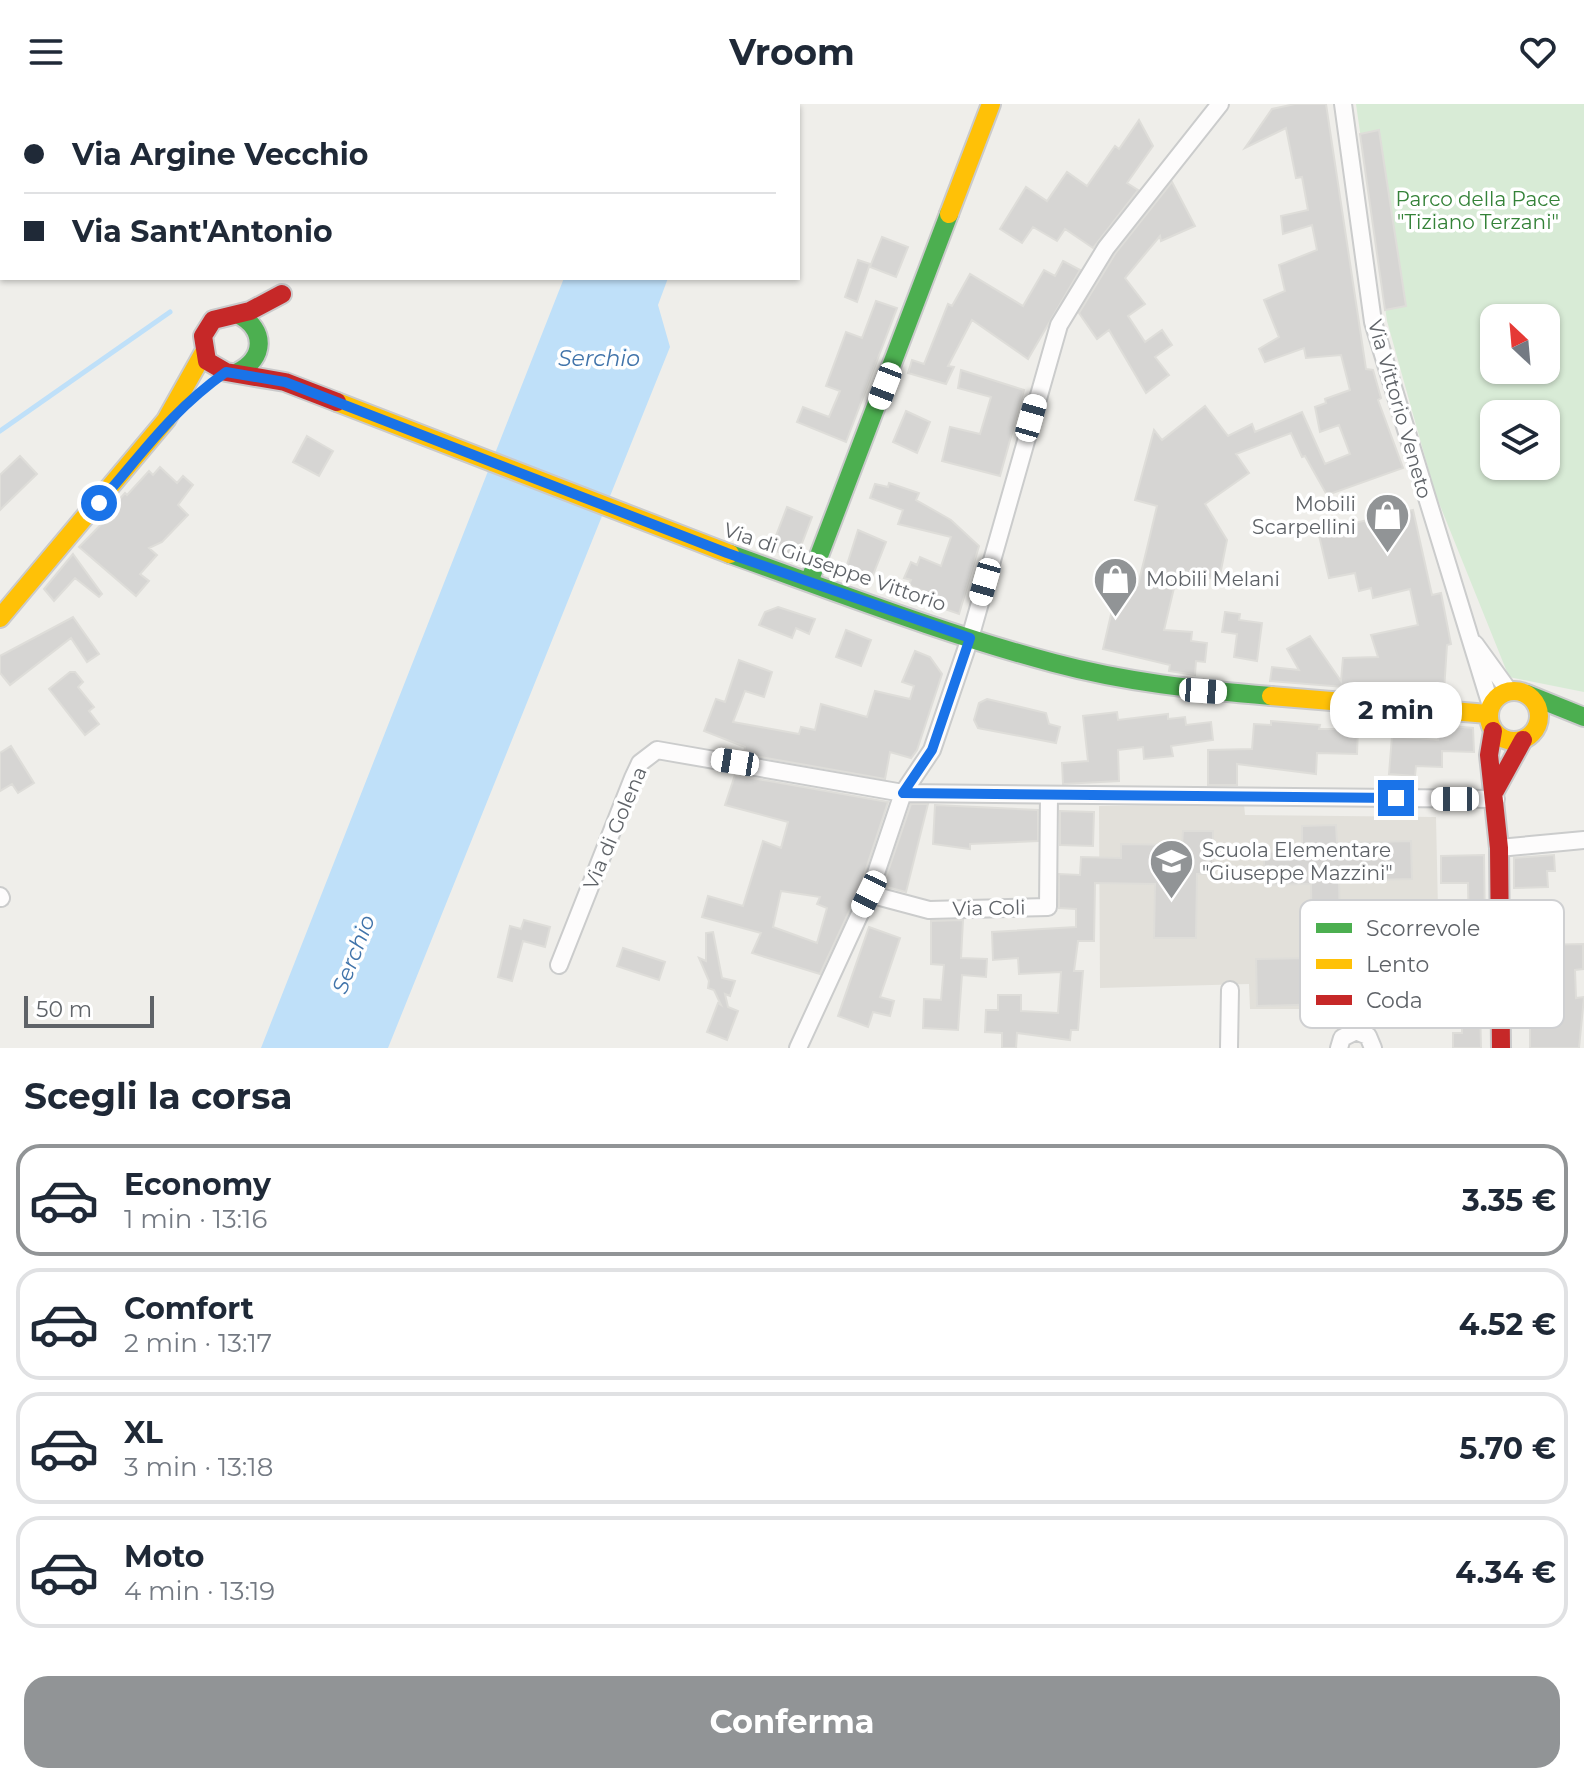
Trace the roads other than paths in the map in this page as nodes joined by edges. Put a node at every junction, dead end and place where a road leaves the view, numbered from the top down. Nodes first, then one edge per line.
1 (991, 104) edge
2 (1220, 104) edge
3 (1343, 104) edge
4 (295, 280) edge
5 (282, 294) junction
6 (239, 315) junction
7 (260, 342) junction
8 (203, 354) junction
9 (232, 372) junction
10 (285, 382) junction
11 (166, 420) junction
12 (809, 582) junction
13 (0, 618) edge
14 (970, 638) junction
15 (1471, 638) junction
16 (1517, 692) junction
17 (1491, 717) junction
18 (1584, 720) edge
19 (1529, 735) junction
20 (903, 793) junction
21 (1049, 795) junction
22 (1496, 795) junction
23 (1584, 840) edge
24 (1499, 848) junction
25 (869, 894) junction
26 (1500, 900) edge
27 (559, 965) dead end
28 (1230, 990) dead end
29 (1501, 1028) edge
30 (798, 1048) edge
31 (1229, 1048) edge
32 (1339, 1048) edge
33 (1373, 1048) edge
34 (1501, 1048) edge

1 - 12 main road
2 - 14 street
3 - 15 street, Via Vittorio Veneto
4 - 5 main road
5 - 6 main road
5 - 7 main road
6 - 7 main road
6 - 8 main road
7 - 9 main road
7 - 10 main road
8 - 9 main road
8 - 11 main road
9 - 10 main road, Via di Giuseppe Vittorio
9 - 11 main road
10 - 12 main road, Via di Giuseppe Vittorio
11 - 13 main road
12 - 14 main road, Via di Giuseppe Vittorio
14 - 17 main road, Via di Giuseppe Vittorio
14 - 20 street
15 - 16 street
15 - 17 street, Via Vittorio Veneto
16 - 17 main road
16 - 18 main road
16 - 19 main road
17 - 19 main road
17 - 22 main road
18 - 19 main road
19 - 22 main road
20 - 21 street
20 - 25 street
20 - 27 street, Via di Golena
21 - 22 street
21 - 25 street, Via Coli
22 - 24 main road
23 - 24 street
24 - 26 main road
25 - 30 street
28 - 31 street
29 - 34 main road
32 - 33 street

